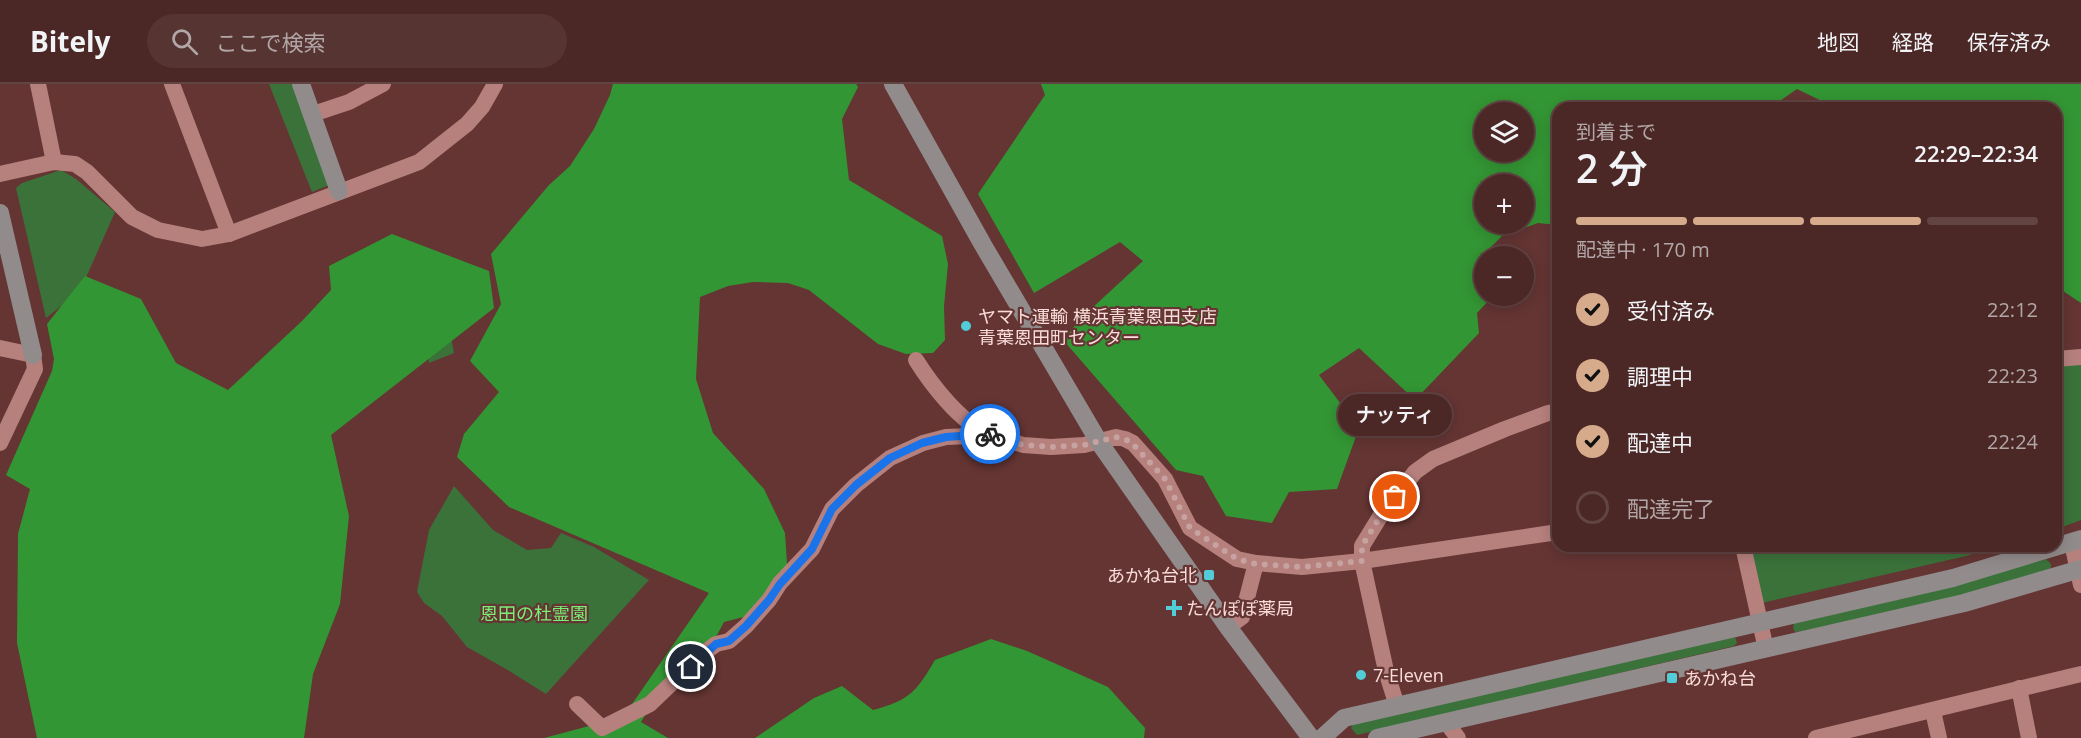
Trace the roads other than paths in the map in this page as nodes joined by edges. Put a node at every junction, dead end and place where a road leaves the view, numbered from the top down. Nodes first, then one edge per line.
1 (38, 84) edge
2 (172, 84) edge
3 (302, 84) edge
4 (383, 84) edge
5 (495, 84) edge
6 (893, 84) edge
7 (313, 114) junction
8 (54, 162) junction
9 (0, 174) edge
10 (339, 191) junction
11 (0, 213) edge
12 (229, 234) junction
13 (0, 348) edge
14 (33, 355) junction
15 (2081, 357) edge
16 (2062, 359) edge
17 (916, 360) dead end
18 (1552, 412) edge
19 (987, 432) junction
20 (1099, 442) junction
21 (0, 443) edge
22 (1552, 533) edge
23 (2076, 541) edge
24 (1744, 552) edge
25 (2039, 552) edge
26 (1362, 561) junction
27 (1256, 564) junction
28 (2080, 575) edge
29 (1760, 623) junction
30 (1228, 627) junction
31 (1766, 649) junction
32 (2081, 674) edge
33 (2019, 688) junction
34 (577, 704) dead end
35 (1397, 706) junction
36 (1933, 711) junction
37 (1446, 722) junction
38 (1311, 738) edge
39 (1322, 738) edge
40 (1377, 738) edge
41 (1458, 738) edge
42 (1816, 738) edge
43 (1939, 738) edge
44 (2029, 738) edge

1 - 8 street
2 - 12 street
3 - 7 street
4 - 7 street
5 - 10 street
6 - 20 street
7 - 10 street
8 - 9 street
8 - 12 street
10 - 12 street
11 - 14 street
13 - 14 street
14 - 21 street
15 - 16 street
17 - 19 street
18 - 26 street
19 - 20 street
19 - 34 street
20 - 27 street
20 - 30 street
22 - 26 street
23 - 28 street
24 - 29 street
25 - 29 street
26 - 27 street
26 - 35 street
27 - 30 street
28 - 31 street
29 - 31 street
29 - 35 street
30 - 38 street
31 - 37 street
32 - 33 street
33 - 36 street
33 - 44 street
35 - 39 street
36 - 42 street
36 - 43 street
37 - 40 street
37 - 41 street

